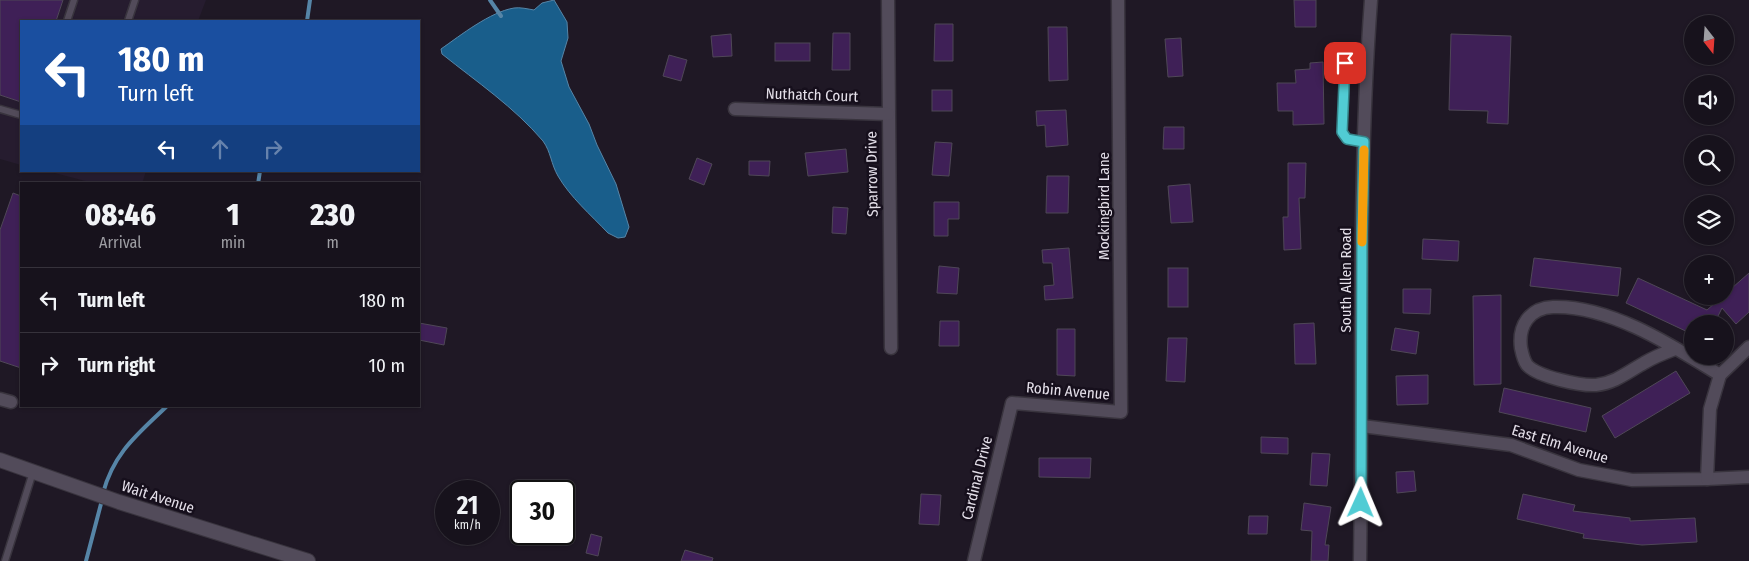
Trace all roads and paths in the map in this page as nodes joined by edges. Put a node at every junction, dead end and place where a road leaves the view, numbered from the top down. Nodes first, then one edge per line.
1 (74, 0) edge
2 (135, 0) edge
3 (888, 0) edge
4 (1118, 0) edge
5 (1371, 0) edge
6 (67, 20) edge
7 (128, 20) edge
8 (1367, 56) junction
9 (0, 109) edge
10 (735, 109) dead end
11 (888, 114) junction
12 (20, 116) edge
13 (1364, 142) junction
14 (1749, 347) edge
15 (890, 348) dead end
16 (1675, 349) junction
17 (1720, 375) junction
18 (1012, 403) joint
19 (1122, 412) joint
20 (1362, 426) junction
21 (0, 460) edge
22 (33, 472) junction
23 (1749, 477) edge
24 (1707, 480) junction
25 (6, 561) edge
26 (308, 561) edge
27 (974, 561) edge
28 (1360, 561) edge

1 - 6 lane
2 - 7 lane
3 - 11 street, Sparrow Drive
4 - 19 street, Mockingbird Lane
5 - 8 street, South Allen Road
8 - 13 street, South Allen Road
8 - 13 lane
9 - 12 lane
10 - 11 street, Nuthatch Court
11 - 15 street, Sparrow Drive
13 - 20 street, South Allen Road
14 - 17 street
16 - 16 street
16 - 17 street
17 - 24 street
18 - 19 street, Robin Avenue
18 - 27 street, Cardinal Drive
20 - 24 street, East Elm Avenue
20 - 28 street, South Allen Road
21 - 22 main road, Wait Avenue
22 - 25 lane
22 - 26 main road, Wait Avenue
23 - 24 street, East Elm Avenue

